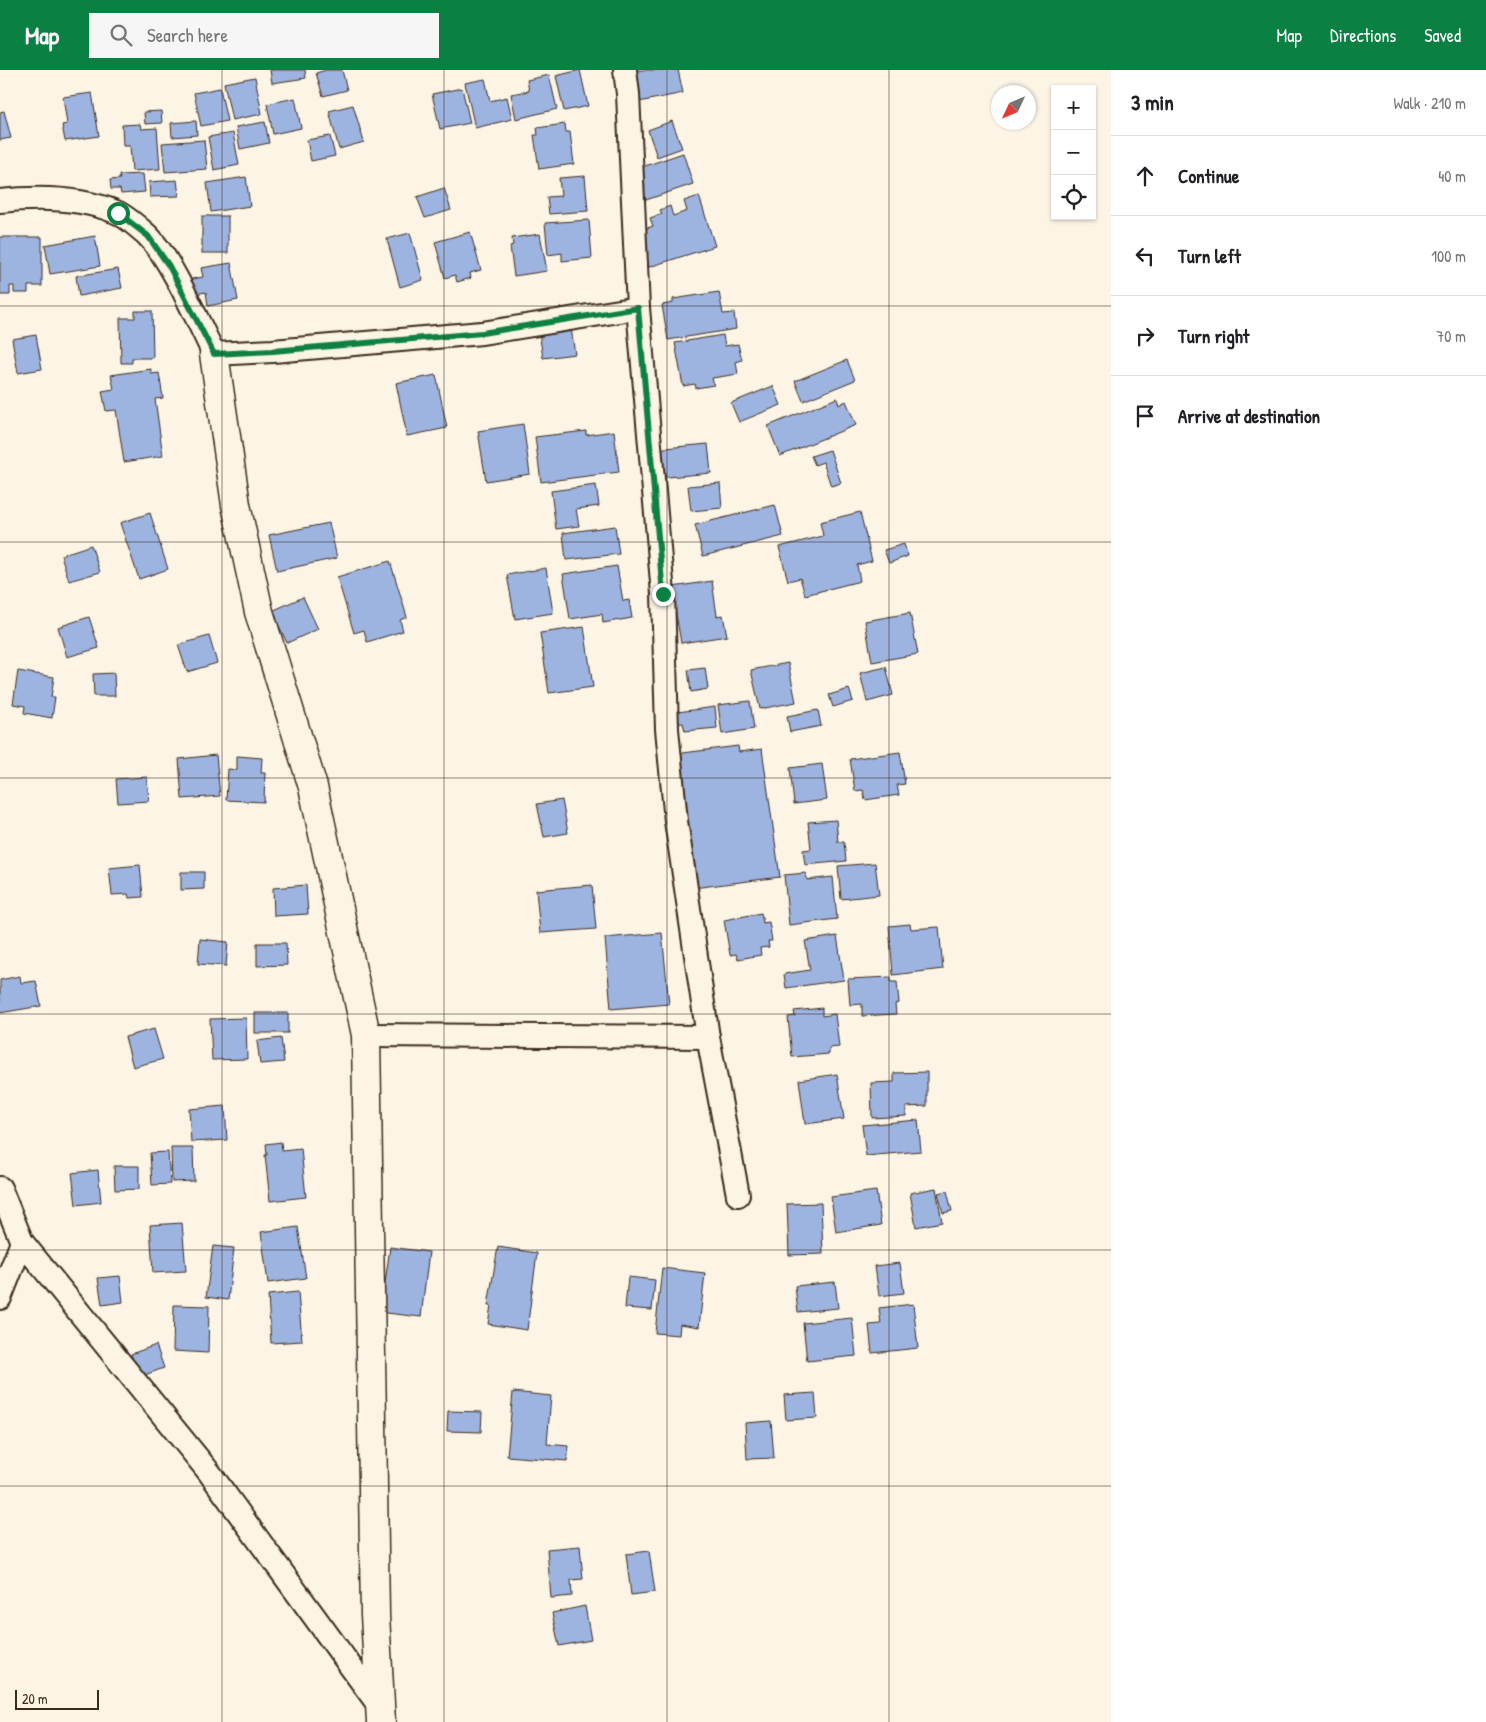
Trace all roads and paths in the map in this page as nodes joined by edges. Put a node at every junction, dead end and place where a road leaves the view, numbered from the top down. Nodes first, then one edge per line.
1 (624, 70) edge
2 (0, 201) edge
3 (638, 308) junction
4 (214, 354) junction
5 (366, 1034) junction
6 (708, 1037) junction
7 (0, 1188) edge
8 (738, 1195) dead end
9 (22, 1242) junction
10 (0, 1298) edge
11 (385, 1717) edge

1 - 3 street
2 - 4 street
3 - 4 street
3 - 6 street
4 - 5 street
5 - 6 street
5 - 11 street
6 - 8 street
7 - 9 street
9 - 10 street
9 - 11 street

